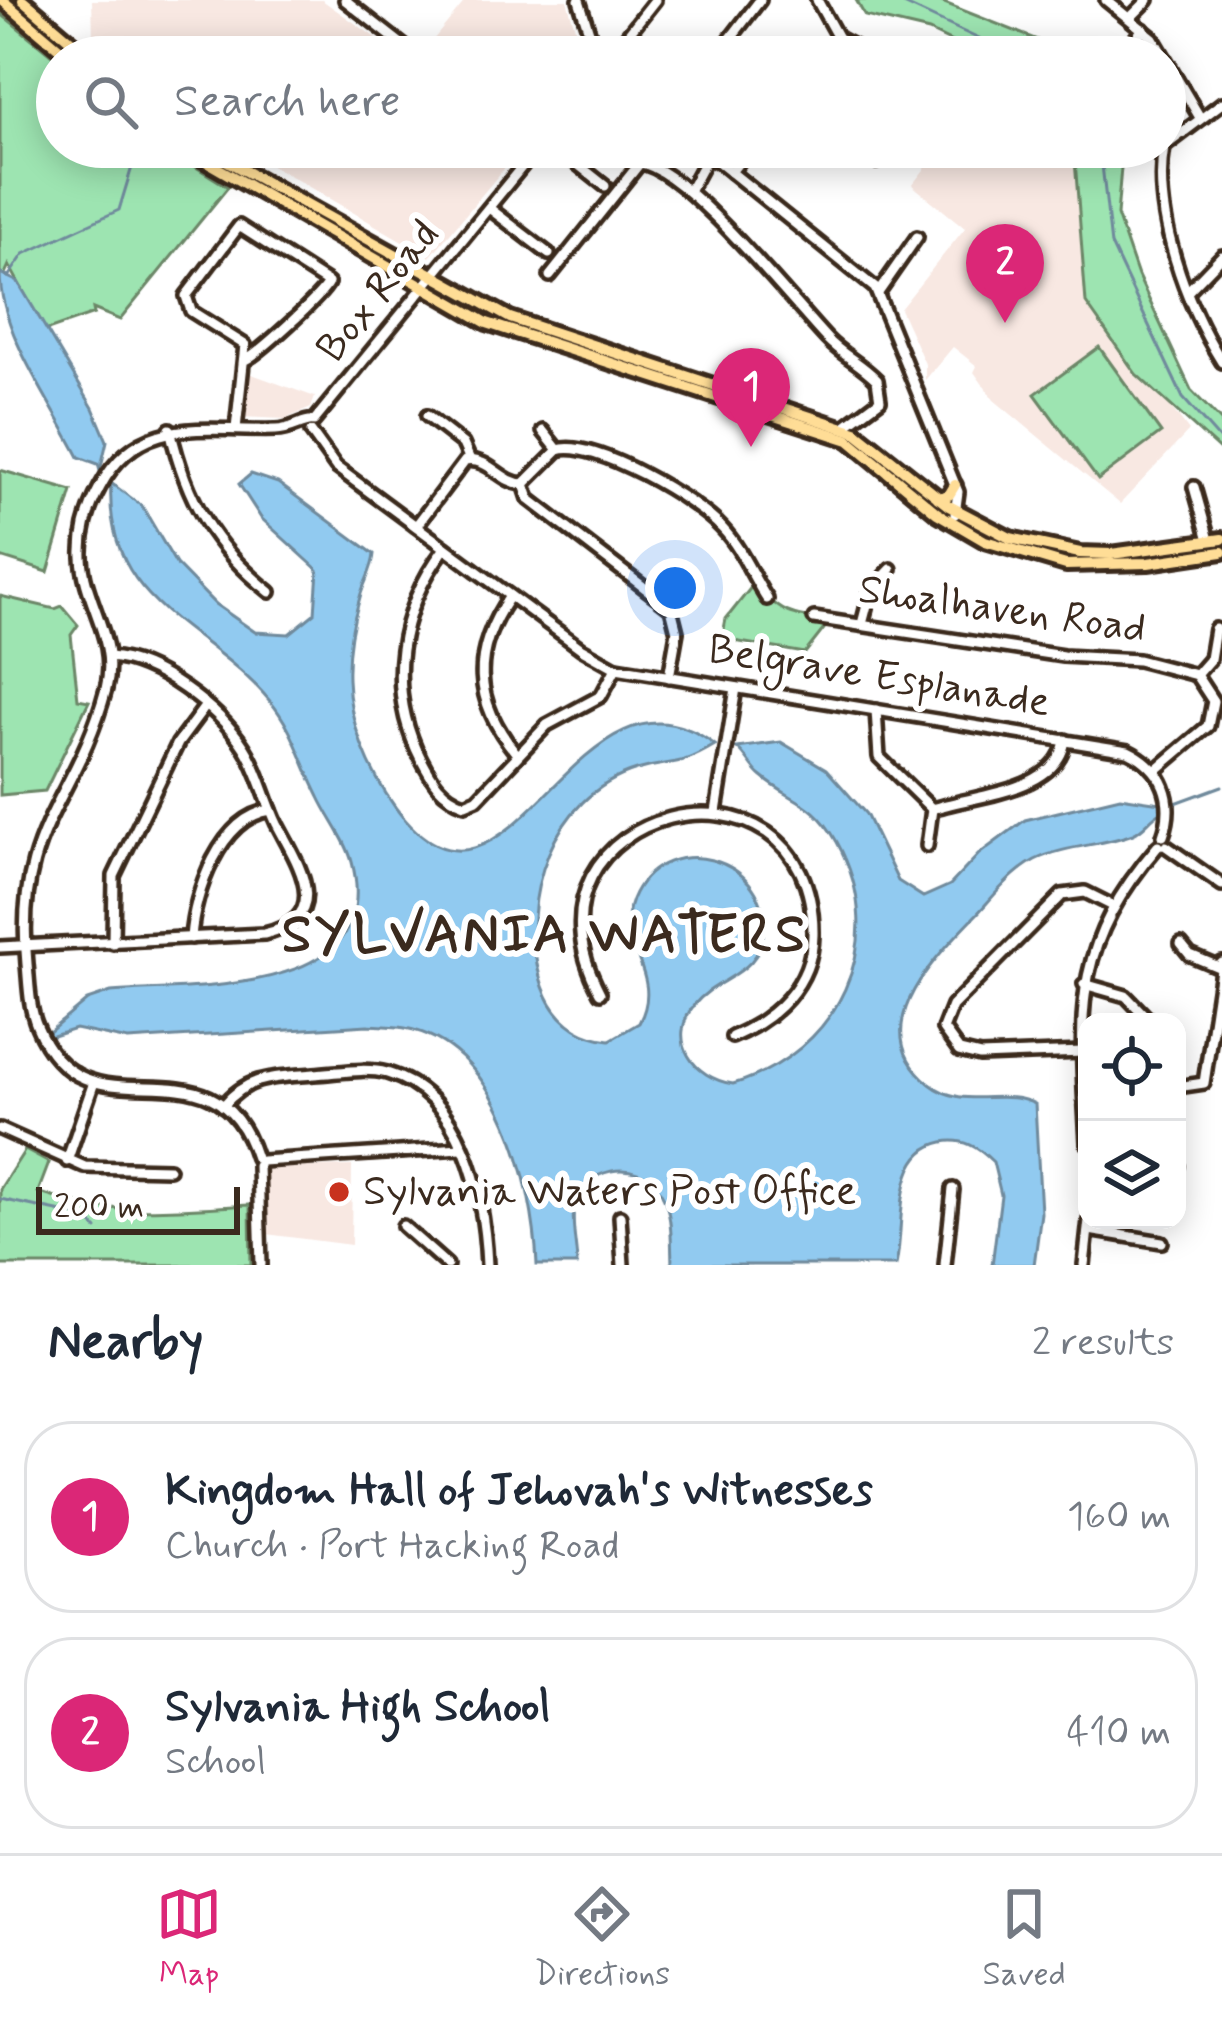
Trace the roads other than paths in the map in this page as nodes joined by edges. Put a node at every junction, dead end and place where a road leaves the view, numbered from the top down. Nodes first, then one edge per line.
1 (2, 0) edge
2 (23, 0) edge
3 (345, 0) edge
4 (579, 0) edge
5 (655, 0) edge
6 (760, 0) edge
7 (817, 0) edge
8 (1106, 0) edge
9 (1148, 0) edge
10 (1130, 18) junction
11 (1143, 29) junction
12 (44, 36) edge
13 (65, 36) edge
14 (391, 36) edge
15 (594, 36) edge
16 (622, 36) edge
17 (732, 36) edge
18 (837, 36) edge
19 (1137, 36) edge
20 (1149, 36) edge
21 (1186, 91) edge
22 (1222, 104) edge
23 (1199, 116) junction
24 (1186, 128) edge
25 (219, 168) edge
26 (237, 168) edge
27 (521, 168) edge
28 (582, 168) edge
29 (638, 168) edge
30 (651, 168) edge
31 (698, 168) edge
32 (726, 168) edge
33 (734, 168) edge
34 (1163, 168) edge
35 (731, 172) junction
36 (605, 186) dead end
37 (690, 190) junction
38 (489, 208) junction
39 (917, 237) dead end
40 (549, 254) dead end
41 (1222, 256) edge
42 (550, 276) dead end
43 (428, 284) junction
44 (1188, 291) junction
45 (878, 293) junction
46 (245, 360) junction
47 (1222, 362) edge
48 (427, 416) dead end
49 (309, 427) junction
50 (844, 427) junction
51 (170, 429) junction
52 (236, 429) junction
53 (544, 431) dead end
54 (558, 450) junction
55 (470, 460) junction
56 (524, 484) junction
57 (955, 485) junction
58 (1193, 487) dead end
59 (938, 498) junction
60 (954, 517) junction
61 (416, 526) junction
62 (1215, 540) edge
63 (445, 548) junction
64 (1222, 551) edge
65 (891, 569) dead end
66 (270, 592) dead end
67 (510, 596) junction
68 (767, 599) dead end
69 (814, 619) dead end
70 (862, 624) junction
71 (1214, 629) dead end
72 (110, 657) junction
73 (616, 668) junction
74 (1196, 675) junction
75 (669, 677) junction
76 (736, 688) junction
77 (204, 707) junction
78 (876, 710) junction
79 (1065, 740) junction
80 (516, 753) junction
81 (1155, 771) junction
82 (932, 809) junction
83 (272, 810) junction
84 (716, 812) junction
85 (1162, 843) junction
86 (927, 846) dead end
87 (1222, 884) edge
88 (1111, 905) junction
89 (191, 938) junction
90 (113, 943) junction
91 (1181, 944) dead end
92 (0, 947) edge
93 (26, 947) junction
94 (1221, 965) edge
95 (1084, 985) junction
96 (600, 993) dead end
97 (1084, 1013) edge
98 (1142, 1013) edge
99 (733, 1037) dead end
100 (1078, 1052) edge
101 (93, 1085) junction
102 (1186, 1086) edge
103 (223, 1106) junction
104 (0, 1129) edge
105 (461, 1148) junction
106 (67, 1161) junction
107 (259, 1162) junction
108 (169, 1169) dead end
109 (953, 1189) dead end
110 (620, 1216) dead end
111 (403, 1226) dead end
112 (1088, 1229) edge
113 (1106, 1229) edge
114 (1162, 1242) dead end
115 (261, 1265) edge
116 (447, 1265) edge
117 (487, 1265) edge
118 (623, 1265) edge
119 (945, 1265) edge
120 (1084, 1265) edge

1 - 12 main road
2 - 13 main road
3 - 14 street
4 - 15 street
5 - 16 street
6 - 17 street
7 - 18 street
8 - 10 street
9 - 10 street
10 - 11 street
11 - 19 street
11 - 20 street
21 - 23 street
22 - 23 street
23 - 24 street
25 - 43 main road
26 - 43 main road
27 - 38 street, Box Road
28 - 36 street
29 - 42 street
30 - 37 street
31 - 37 street
32 - 35 street
33 - 35 street
34 - 44 street
35 - 45 street
37 - 50 street
38 - 40 street
38 - 43 street, Box Road
39 - 45 street
41 - 44 street
43 - 49 street, Box Road
43 - 50 main road
43 - 60 main road
44 - 47 street
45 - 57 street
46 - 46 street
46 - 52 street
48 - 55 street
49 - 52 street
49 - 61 street, Belgrave Esplanade
50 - 59 main road
51 - 52 street
51 - 66 street
51 - 72 street
53 - 54 street
54 - 56 street
54 - 68 street
55 - 56 street
55 - 61 street
56 - 75 street
57 - 59 main road
57 - 60 street
58 - 62 street
59 - 60 main road
60 - 62 main road
60 - 64 main road
61 - 63 street, Belgrave Esplanade
63 - 67 street, Belgrave Esplanade
63 - 80 street
65 - 70 street
67 - 73 street, Belgrave Esplanade
67 - 80 street
69 - 70 street, Shoalhaven Road
70 - 74 street, Shoalhaven Road
71 - 74 street
72 - 77 street
72 - 93 street
73 - 75 street, Belgrave Esplanade
73 - 80 street
74 - 81 street, Shoalhaven Road
75 - 76 street, Belgrave Esplanade
76 - 78 street, Belgrave Esplanade
76 - 84 street
77 - 83 street
77 - 90 street
78 - 79 street, Belgrave Esplanade
78 - 82 street
79 - 81 street, Belgrave Esplanade
79 - 82 street
81 - 85 street
82 - 86 street
83 - 89 street
83 - 89 street
84 - 96 street
84 - 99 street
85 - 87 street
85 - 88 street
88 - 95 street
88 - 100 street
89 - 90 street
90 - 93 street
91 - 94 street
92 - 93 street
93 - 101 street
94 - 102 street
95 - 97 street
95 - 98 street
101 - 103 street
101 - 106 street
103 - 105 street
103 - 107 street
104 - 106 street
105 - 107 street
105 - 117 street
106 - 108 street
107 - 115 street
109 - 119 street
110 - 118 street
111 - 116 street
112 - 120 street
113 - 114 street

